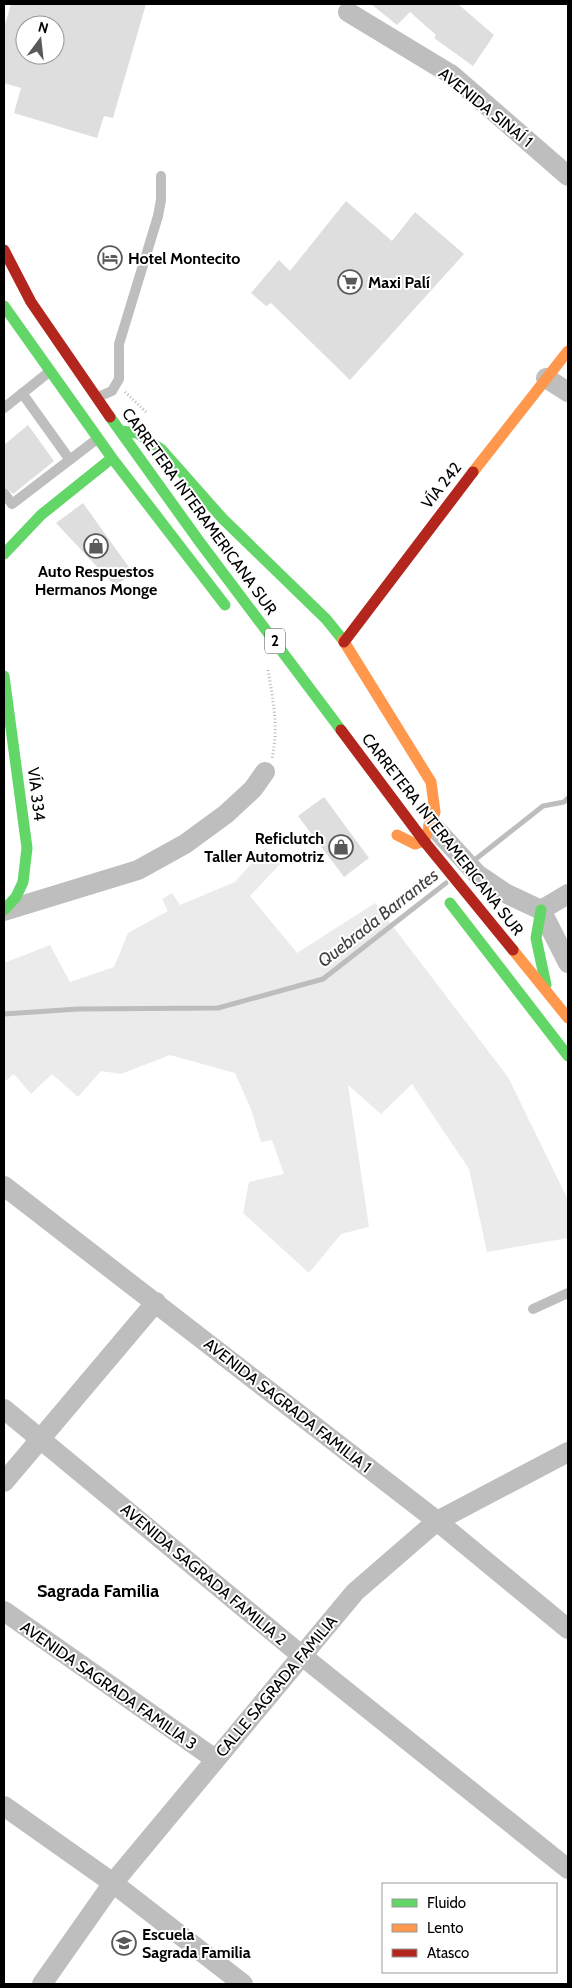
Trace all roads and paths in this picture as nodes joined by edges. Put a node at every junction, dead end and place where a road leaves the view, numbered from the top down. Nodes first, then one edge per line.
1 (348, 12) dead end
2 (161, 176) dead end
3 (568, 176) edge
4 (4, 250) edge
5 (4, 299) edge
6 (4, 306) edge
7 (9, 323) edge
8 (568, 351) edge
9 (49, 372) junction
10 (546, 378) junction
11 (568, 392) edge
12 (22, 393) junction
13 (97, 398) junction
14 (4, 408) edge
15 (109, 414) junction
16 (121, 431) junction
17 (97, 438) junction
18 (112, 458) junction
19 (70, 460) junction
20 (4, 493) edge
21 (176, 508) junction
22 (4, 554) edge
23 (232, 614) dead end
24 (344, 642) junction
25 (268, 668) dead end
26 (4, 676) edge
27 (265, 772) joint
28 (428, 833) junction
29 (416, 859) dead end
30 (440, 890) dead end
31 (568, 894) edge
32 (541, 910) junction
33 (4, 911) edge
34 (568, 963) edge
35 (548, 993) junction
36 (568, 1018) edge
37 (568, 1056) edge
38 (4, 1186) edge
39 (568, 1293) edge
40 (156, 1302) junction
41 (533, 1309) dead end
42 (4, 1408) edge
43 (41, 1438) junction
44 (568, 1452) edge
45 (4, 1482) edge
46 (437, 1521) junction
47 (4, 1611) edge
48 (568, 1629) edge
49 (301, 1655) junction
50 (214, 1759) junction
51 (4, 1806) edge
52 (568, 1870) edge
53 (113, 1883) junction
54 (42, 1984) edge
55 (243, 1984) edge

1 - 3 street, AVENIDA SINAÍ 1
2 - 13 lane
4 - 13 main road, CARRETERA INTERAMERICANA SUR / 2
5 - 13 main road
6 - 7 main road
7 - 9 main road
8 - 10 main road, VÍA 242
9 - 12 lane
9 - 17 main road
10 - 11 street
10 - 24 main road, VÍA 242
12 - 14 lane
12 - 19 lane
13 - 15 main road, CARRETERA INTERAMERICANA SUR / 2
15 - 16 main road, CARRETERA INTERAMERICANA SUR / 2
15 - 18 main road
16 - 21 main road, CARRETERA INTERAMERICANA SUR / 2
16 - 24 main road
17 - 18 main road
17 - 19 lane
18 - 21 main road
18 - 22 main road
18 - 23 main road
19 - 20 lane
21 - 28 main road, CARRETERA INTERAMERICANA SUR / 2
24 - 28 main road
25 - 27 path
26 - 33 main road, VÍA 334
27 - 33 street
28 - 29 main road
28 - 32 street
28 - 35 main road, CARRETERA INTERAMERICANA SUR / 2
30 - 37 main road
31 - 32 street
32 - 34 street
32 - 35 main road
35 - 36 main road, CARRETERA INTERAMERICANA SUR / 2
38 - 40 street, AVENIDA SAGRADA FAMILIA 1
39 - 41 lane
40 - 43 street
40 - 46 street, AVENIDA SAGRADA FAMILIA 1
42 - 43 street, AVENIDA SAGRADA FAMILIA 2
43 - 45 street
43 - 49 street, AVENIDA SAGRADA FAMILIA 2
44 - 46 street, CALLE SAGRADA FAMILIA
46 - 48 street, AVENIDA SAGRADA FAMILIA 1
46 - 49 street, CALLE SAGRADA FAMILIA
47 - 50 street, AVENIDA SAGRADA FAMILIA 3
49 - 50 street, CALLE SAGRADA FAMILIA
49 - 52 street, AVENIDA SAGRADA FAMILIA 2
50 - 53 street, CALLE SAGRADA FAMILIA
51 - 53 street
53 - 54 street, CALLE SAGRADA FAMILIA
53 - 55 street

